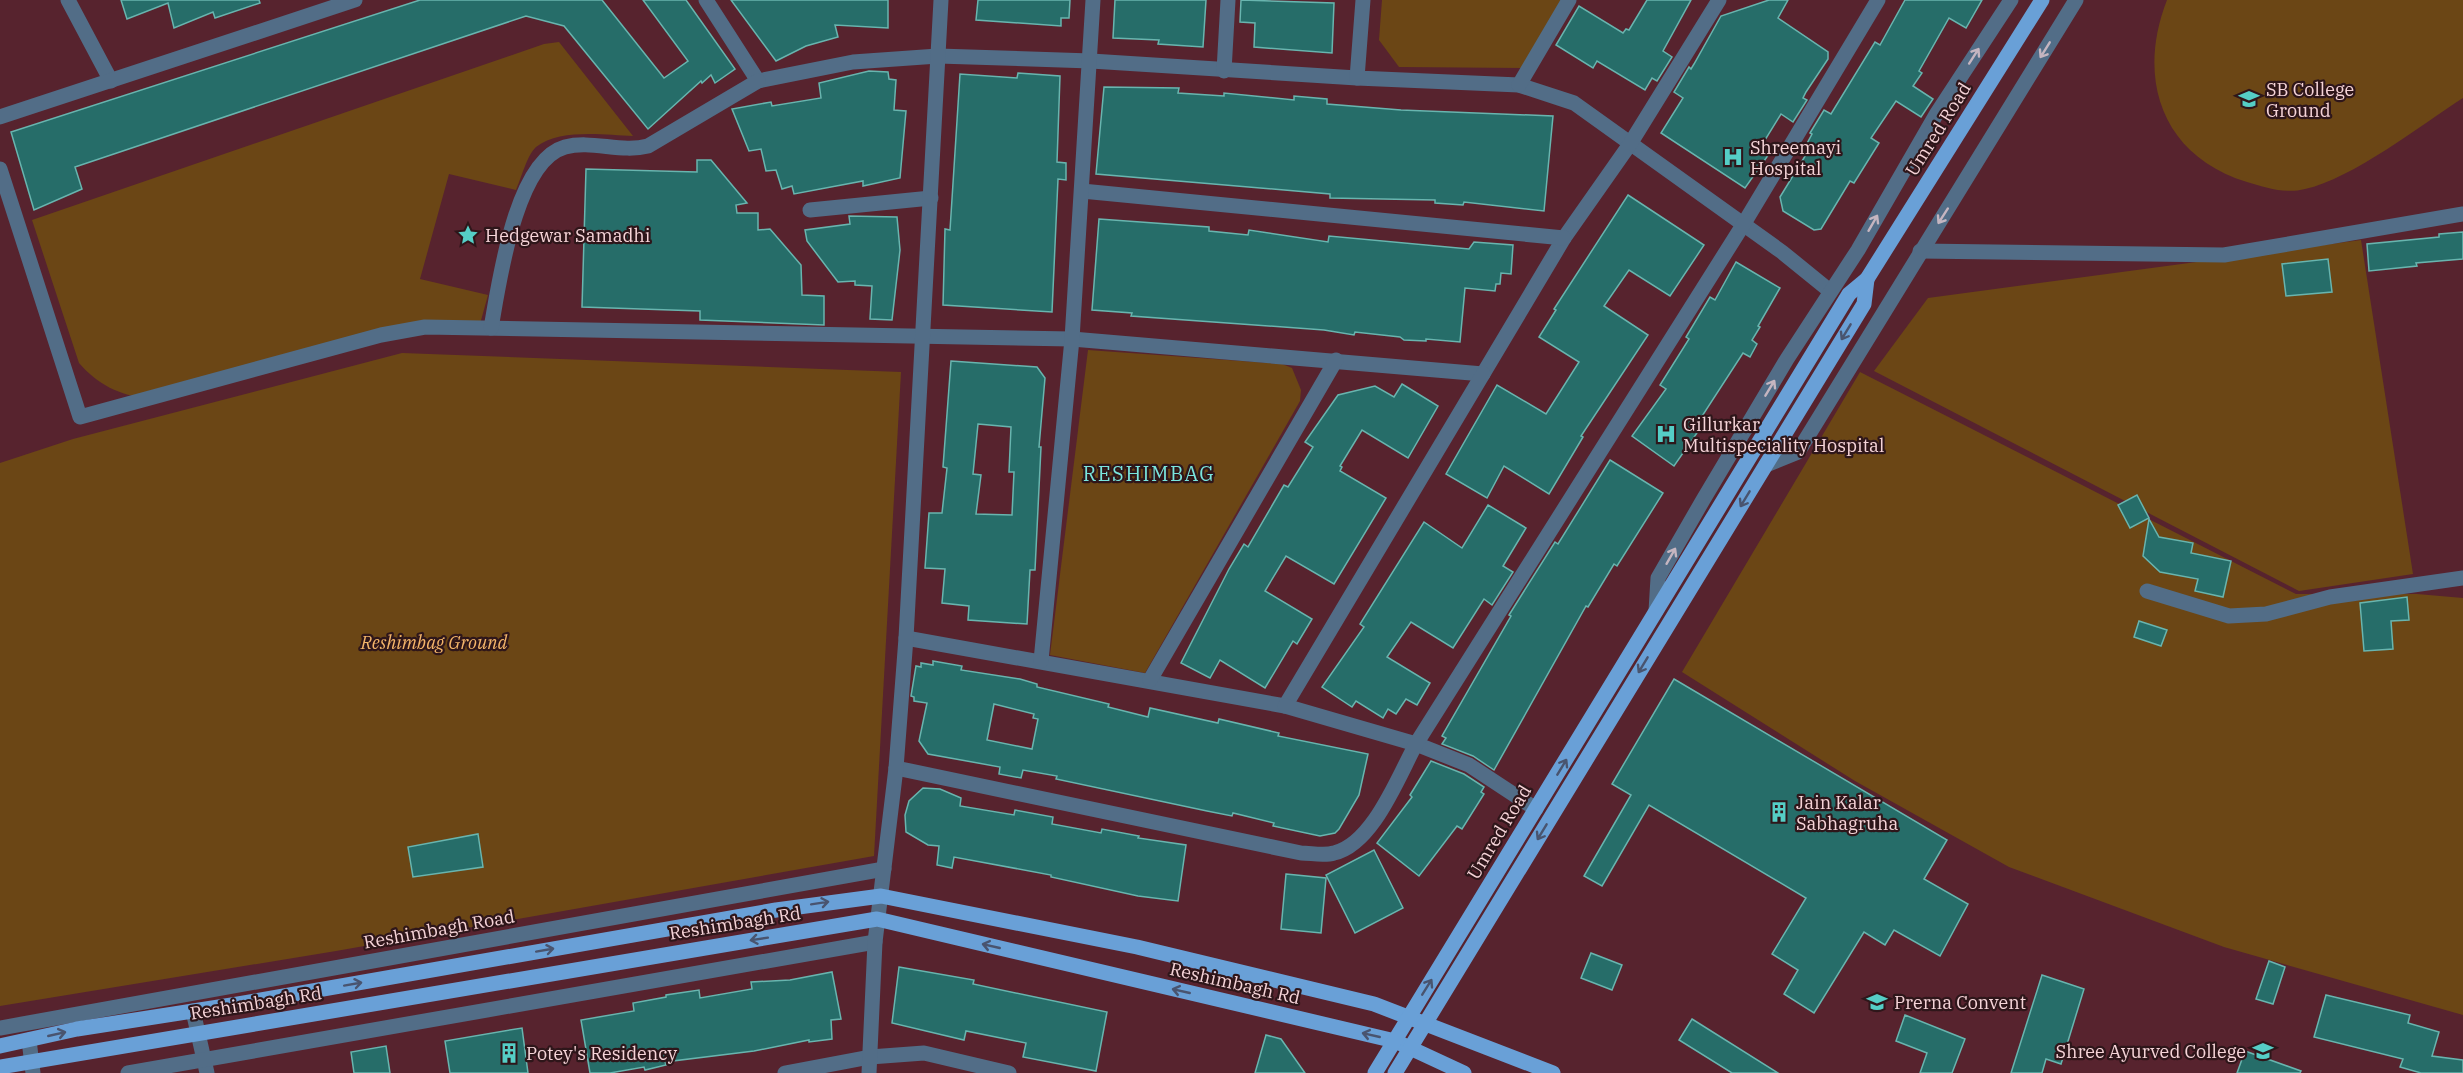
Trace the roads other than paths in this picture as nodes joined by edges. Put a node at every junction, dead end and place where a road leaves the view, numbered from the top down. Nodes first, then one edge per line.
1 (68, 0) edge
2 (355, 0) edge
3 (706, 0) edge
4 (941, 0) edge
5 (1094, 0) edge
6 (1228, 0) edge
7 (1363, 0) edge
8 (1569, 0) edge
9 (1719, 0) edge
10 (1878, 0) edge
11 (2011, 0) edge
12 (2042, 0) edge
13 (2076, 0) edge
14 (938, 56) junction
15 (1090, 61) junction
16 (1224, 71) junction
17 (1357, 78) junction
18 (111, 81) junction
19 (758, 81) junction
20 (1518, 85) junction
21 (0, 117) edge
22 (1630, 144) junction
23 (0, 169) edge
24 (1082, 191) junction
25 (931, 198) junction
26 (810, 210) dead end
27 (2463, 214) edge
28 (1743, 225) junction
29 (1564, 238) junction
30 (1920, 251) junction
31 (1867, 279) junction
32 (1830, 291) junction
33 (491, 328) junction
34 (923, 336) junction
35 (1072, 339) junction
36 (1336, 360) junction
37 (1483, 374) junction
38 (1766, 465) junction
39 (2463, 578) edge
40 (2147, 591) dead end
41 (1656, 611) junction
42 (906, 638) junction
43 (1041, 661) junction
44 (1150, 680) junction
45 (1600, 703) junction
46 (1285, 706) junction
47 (1615, 712) junction
48 (1416, 744) junction
49 (896, 768) junction
50 (1536, 809) junction
51 (884, 869) junction
52 (881, 896) junction
53 (878, 919) junction
54 (875, 942) junction
55 (193, 1011) junction
56 (1409, 1016) junction
57 (1427, 1023) junction
58 (0, 1028) edge
59 (196, 1033) junction
60 (29, 1040) junction
61 (1395, 1041) junction
62 (0, 1046) edge
63 (1410, 1050) junction
64 (870, 1057) junction
65 (205, 1066) edge
66 (0, 1067) edge
67 (33, 1067) edge
68 (128, 1073) edge
69 (785, 1073) edge
70 (869, 1073) edge
71 (1009, 1073) edge
72 (1375, 1073) edge
73 (1395, 1073) edge
74 (1464, 1073) edge
75 (1552, 1073) edge

1 - 18 street
2 - 18 street
3 - 19 street
4 - 14 street
5 - 15 street
6 - 16 street
7 - 17 street
8 - 20 street
9 - 22 street
10 - 28 street
32 -> 11 street
12 - 31 main road, Umred Road
13 -> 30 street
14 - 15 street
14 - 19 street
14 - 25 street
15 - 16 street
15 - 24 street
16 - 17 street
17 - 20 street
18 - 21 street
19 - 33 street
20 - 22 street
22 - 28 street
22 - 29 street
23 - 33 street
24 - 29 street
24 - 35 street
25 - 26 street
25 - 34 street
27 - 30 street
28 - 32 street
28 - 48 street
29 - 37 street
30 - 38 street
31 -> 38 main road
31 - 41 main road, Umred Road
41 -> 32 street
33 - 34 street
34 - 35 street
34 - 42 street
35 - 36 street
35 - 43 street
36 - 37 street
36 - 44 street
37 - 46 street
38 -> 47 main road
39 - 40 street
41 - 45 main road, Umred Road
42 - 43 street
42 - 49 street
43 - 44 street
44 - 46 street
45 - 47 main road
50 -> 45 main road, Umred Road
46 - 48 street
47 -> 57 main road
48 - 49 street
48 - 50 street
49 - 51 street
56 -> 50 main road, Umred Road
51 - 52 street
51 - 58 street, Reshimbagh Road
52 - 53 street
55 -> 52 main road
52 - 56 main road
53 - 54 street
53 -> 59 main road, Reshimbagh Rd
61 -> 53 main road, Reshimbagh Rd
54 - 64 street
54 - 65 street
55 - 59 street
60 -> 55 main road
56 - 57 main road
56 - 61 main road, Umred Road
57 - 63 main road
57 - 75 main road
59 - 65 street
59 - 67 main road, Reshimbagh Rd
60 - 62 main road
60 - 67 street
61 - 63 main road, Reshimbagh Rd
61 - 72 main road, Umred Road
63 - 73 main road
63 - 74 main road, Reshimbagh Rd
64 - 69 street
64 - 70 street
64 - 71 street
65 - 68 street
66 - 67 main road, Reshimbagh Rd

